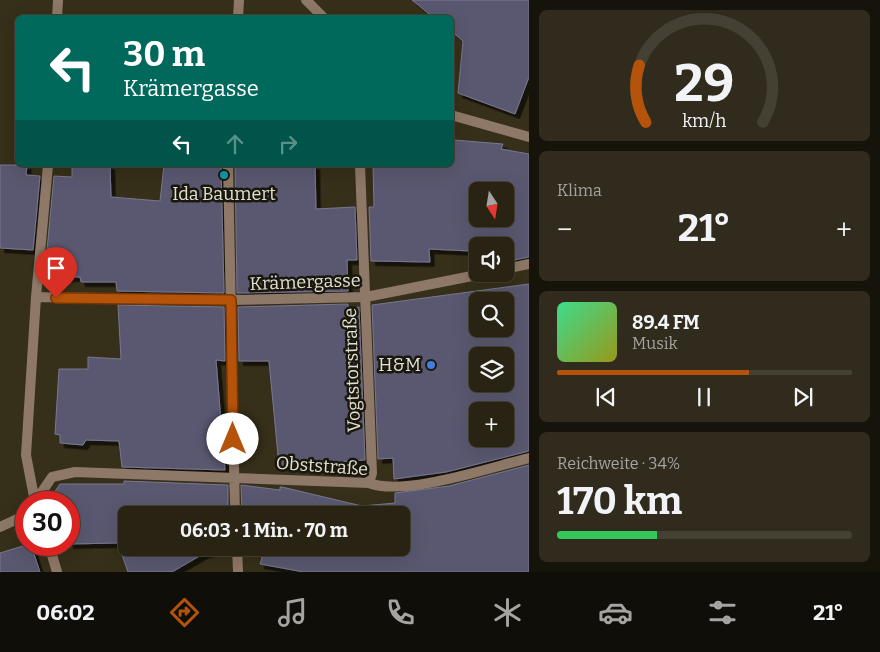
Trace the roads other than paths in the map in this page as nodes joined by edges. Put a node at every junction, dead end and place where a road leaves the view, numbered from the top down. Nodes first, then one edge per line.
1 (58, 0) edge
2 (239, 0) edge
3 (306, 0) edge
4 (57, 15) edge
5 (238, 15) edge
6 (321, 15) edge
7 (454, 116) edge
8 (529, 137) edge
9 (48, 167) edge
10 (228, 167) edge
11 (360, 167) edge
12 (529, 264) edge
13 (514, 267) edge
14 (469, 277) edge
15 (366, 297) junction
16 (36, 298) junction
17 (231, 300) junction
18 (529, 458) edge
19 (234, 476) junction
20 (369, 483) junction
21 (33, 491) edge
22 (42, 491) edge
23 (235, 506) edge
24 (15, 520) edge
25 (0, 526) edge
26 (53, 556) edge
27 (237, 556) edge
28 (58, 572) edge
29 (238, 572) edge

1 - 4 street
2 - 5 street
3 - 6 street
7 - 8 street
9 - 16 street
10 - 17 street
11 - 15 street, Vogtstorstraße
12 - 13 street
14 - 15 street, Krämergasse
15 - 17 street, Krämergasse
15 - 20 street, Vogtstorstraße
16 - 17 street, Krämergasse
16 - 21 street
17 - 19 street
18 - 20 street, Obststraße
19 - 20 street, Obststraße
19 - 22 street, Obststraße
19 - 23 street
24 - 25 street
26 - 28 street
27 - 29 street

